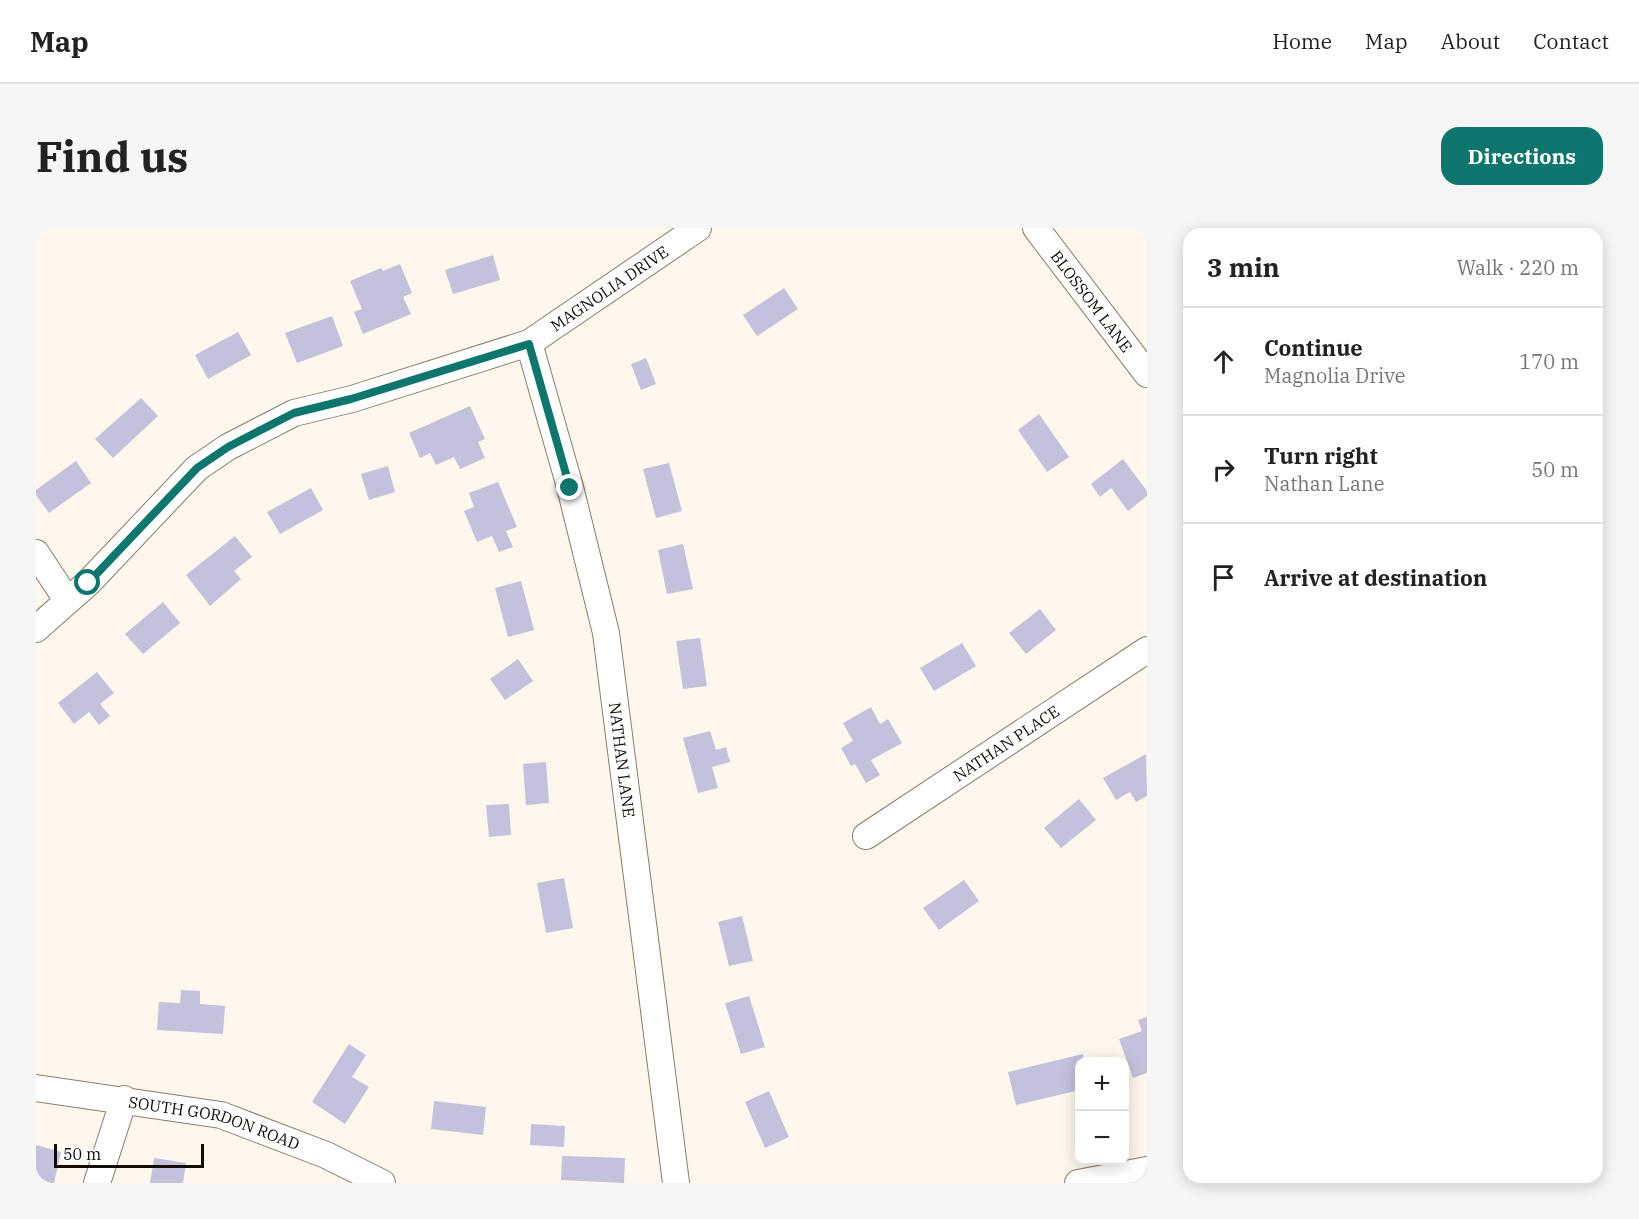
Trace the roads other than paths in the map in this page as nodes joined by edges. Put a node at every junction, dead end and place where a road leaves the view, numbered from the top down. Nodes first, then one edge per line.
1 (698, 228) edge
2 (1036, 228) edge
3 (529, 344) junction
4 (1147, 374) edge
5 (36, 553) edge
6 (67, 600) junction
7 (36, 629) edge
8 (1147, 650) edge
9 (866, 836) dead end
10 (36, 1088) edge
11 (124, 1099) junction
12 (1147, 1170) edge
13 (97, 1183) edge
14 (382, 1183) edge
15 (676, 1183) edge
16 (1078, 1183) edge

1 - 3 street, MAGNOLIA DRIVE
2 - 4 street, BLOSSOM LANE
3 - 6 street, MAGNOLIA DRIVE
3 - 15 street, NATHAN LANE
5 - 6 street
6 - 7 street, MAGNOLIA DRIVE
8 - 9 street, NATHAN PLACE
10 - 11 street, SOUTH GORDON ROAD
11 - 13 street
11 - 14 street, SOUTH GORDON ROAD
12 - 16 street

